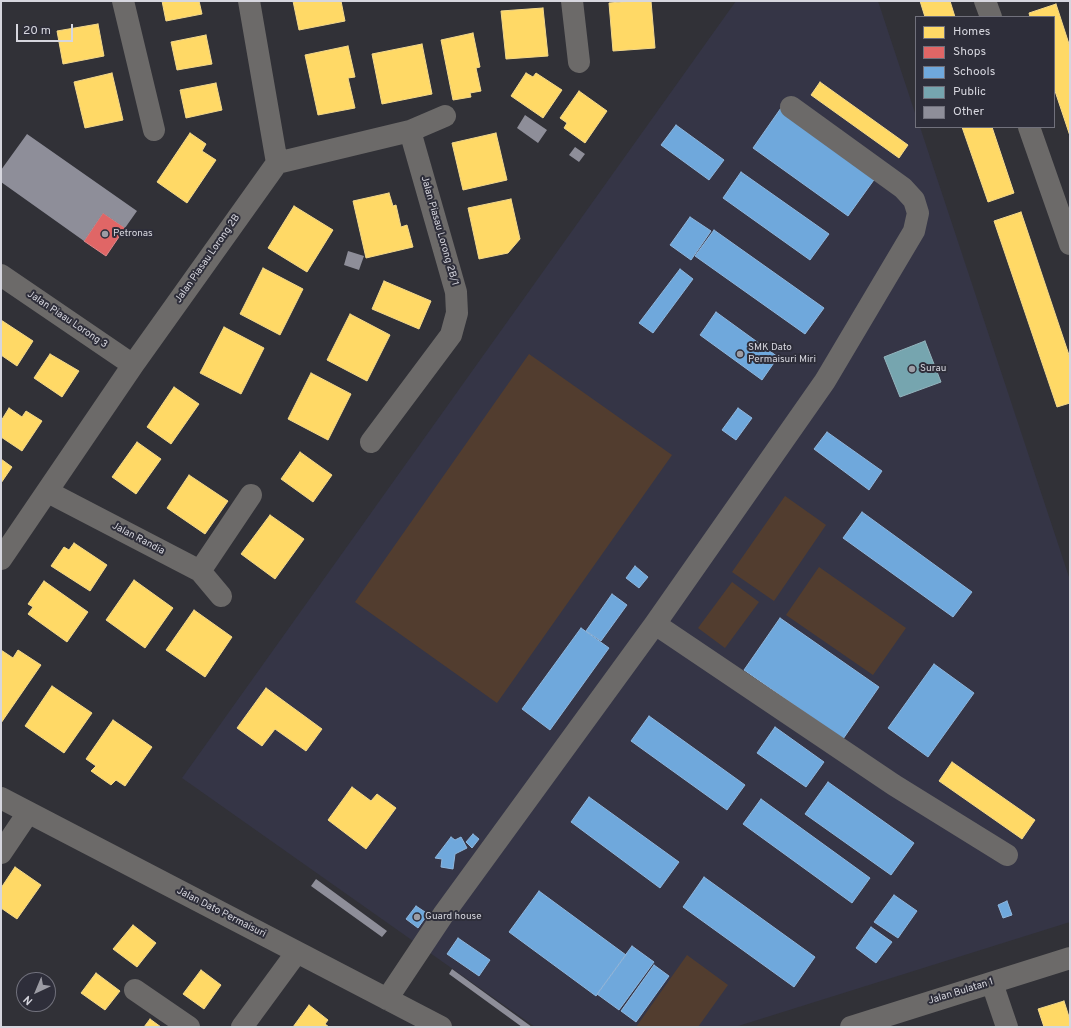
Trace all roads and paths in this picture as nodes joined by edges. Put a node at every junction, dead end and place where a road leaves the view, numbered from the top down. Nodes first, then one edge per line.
1 (123, 1) edge
2 (249, 1) edge
3 (572, 1) edge
4 (985, 1) edge
5 (991, 16) edge
6 (579, 62) dead end
7 (791, 107) dead end
8 (445, 116) dead end
9 (1029, 128) edge
10 (154, 130) dead end
11 (410, 131) junction
12 (277, 163) junction
13 (1070, 244) edge
14 (1, 274) edge
15 (134, 365) junction
16 (371, 442) dead end
17 (48, 492) junction
18 (250, 495) dead end
19 (1, 559) edge
20 (200, 571) junction
21 (221, 596) dead end
22 (655, 624) junction
23 (1, 798) edge
24 (28, 813) junction
25 (1, 853) edge
26 (1007, 855) dead end
27 (297, 952) junction
28 (1070, 958) edge
29 (992, 983) junction
30 (136, 990) dead end
31 (387, 999) junction
32 (878, 1023) edge
33 (189, 1027) edge
34 (242, 1027) edge
35 (441, 1027) edge
36 (851, 1027) edge
37 (1007, 1027) edge

1 - 10 street
2 - 12 street
3 - 6 street
4 - 5 street
7 - 22 street
8 - 11 street
9 - 13 street
11 - 12 street
11 - 16 street, Jalan Piasau Lorong 2B/1
12 - 15 street, Jalan Piasau Lorong 2B
14 - 15 street, Jalan Piaau Lorong 3
15 - 17 street, Jalan Piasau Lorong 2B
17 - 19 street, Jalan Piasau Lorong 2B
17 - 20 street, Jalan Randia
18 - 20 street
20 - 21 street, Jalan Randia
22 - 26 street
22 - 31 street
23 - 24 street, Jalan Dato Permaisuri
24 - 25 street
24 - 27 street, Jalan Dato Permaisuri
27 - 31 street, Jalan Dato Permaisuri
27 - 34 street
28 - 29 street, Jalan Bulatan 1
29 - 32 street, Jalan Bulatan 1
29 - 37 street
30 - 33 street
31 - 35 street, Jalan Dato Permaisuri
32 - 36 street, Jalan Bulatan 1

